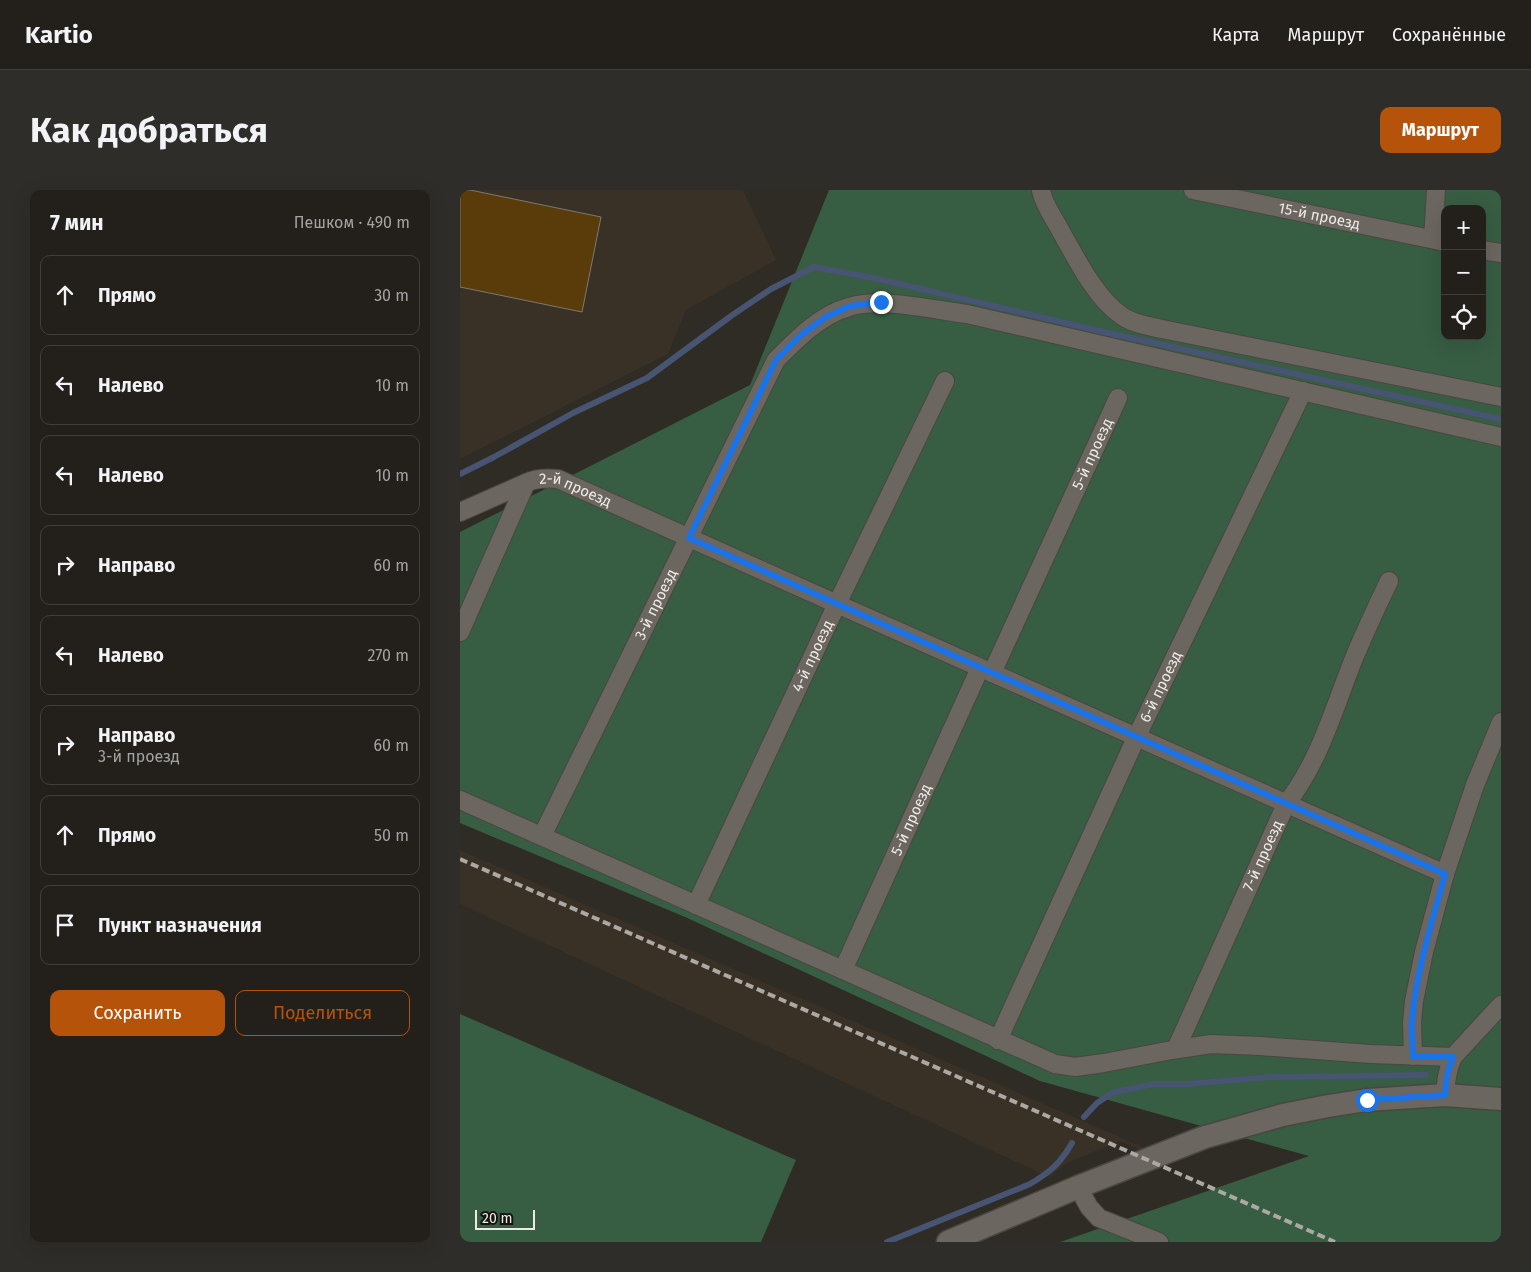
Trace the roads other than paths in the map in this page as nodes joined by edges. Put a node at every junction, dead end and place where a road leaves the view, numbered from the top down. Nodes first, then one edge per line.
1 (1041, 190) edge
2 (1193, 190) edge
3 (1436, 190) edge
4 (1439, 240) edge
5 (1486, 251) edge
6 (1501, 254) edge
7 (945, 381) dead end
8 (1303, 392) junction
9 (1501, 397) edge
10 (1118, 398) dead end
11 (1501, 437) edge
12 (526, 482) junction
13 (460, 512) edge
14 (689, 538) junction
15 (1388, 581) dead end
16 (837, 604) junction
17 (460, 632) edge
18 (986, 671) junction
19 (1501, 722) edge
20 (1136, 738) junction
21 (460, 800) edge
22 (1286, 804) junction
23 (542, 836) junction
24 (1445, 874) junction
25 (696, 905) junction
26 (843, 970) junction
27 (1501, 1005) edge
28 (998, 1040) junction
29 (1176, 1049) junction
30 (1413, 1056) junction
31 (1453, 1057) junction
32 (1445, 1095) junction
33 (1501, 1099) edge
34 (1078, 1187) junction
35 (948, 1242) edge
36 (1159, 1242) edge

1 - 9 street
2 - 4 street, 15-й проезд
3 - 4 street
5 - 6 street
7 - 16 street, 4-й проезд
8 - 11 street, 3-й проезд
8 - 14 street, 3-й проезд
8 - 20 street, 6-й проезд
10 - 18 street, 5-й проезд
12 - 13 street
12 - 14 street, 2-й проезд
12 - 17 street, 2-й проезд
14 - 16 street, 2-й проезд
14 - 23 street, 3-й проезд
15 - 22 street, 7-й проезд
16 - 18 street, 2-й проезд
16 - 25 street, 4-й проезд
18 - 20 street, 2-й проезд
18 - 26 street, 5-й проезд
19 - 24 street
20 - 22 street, 2-й проезд
20 - 28 street, 6-й проезд
21 - 23 street
22 - 24 street, 2-й проезд
22 - 29 street, 7-й проезд
23 - 25 street
24 - 30 street
25 - 26 street
26 - 28 street
27 - 31 street
28 - 29 street
29 - 30 street
30 - 31 street
31 - 32 street
32 - 33 street
32 - 34 street
34 - 35 street
34 - 36 street

